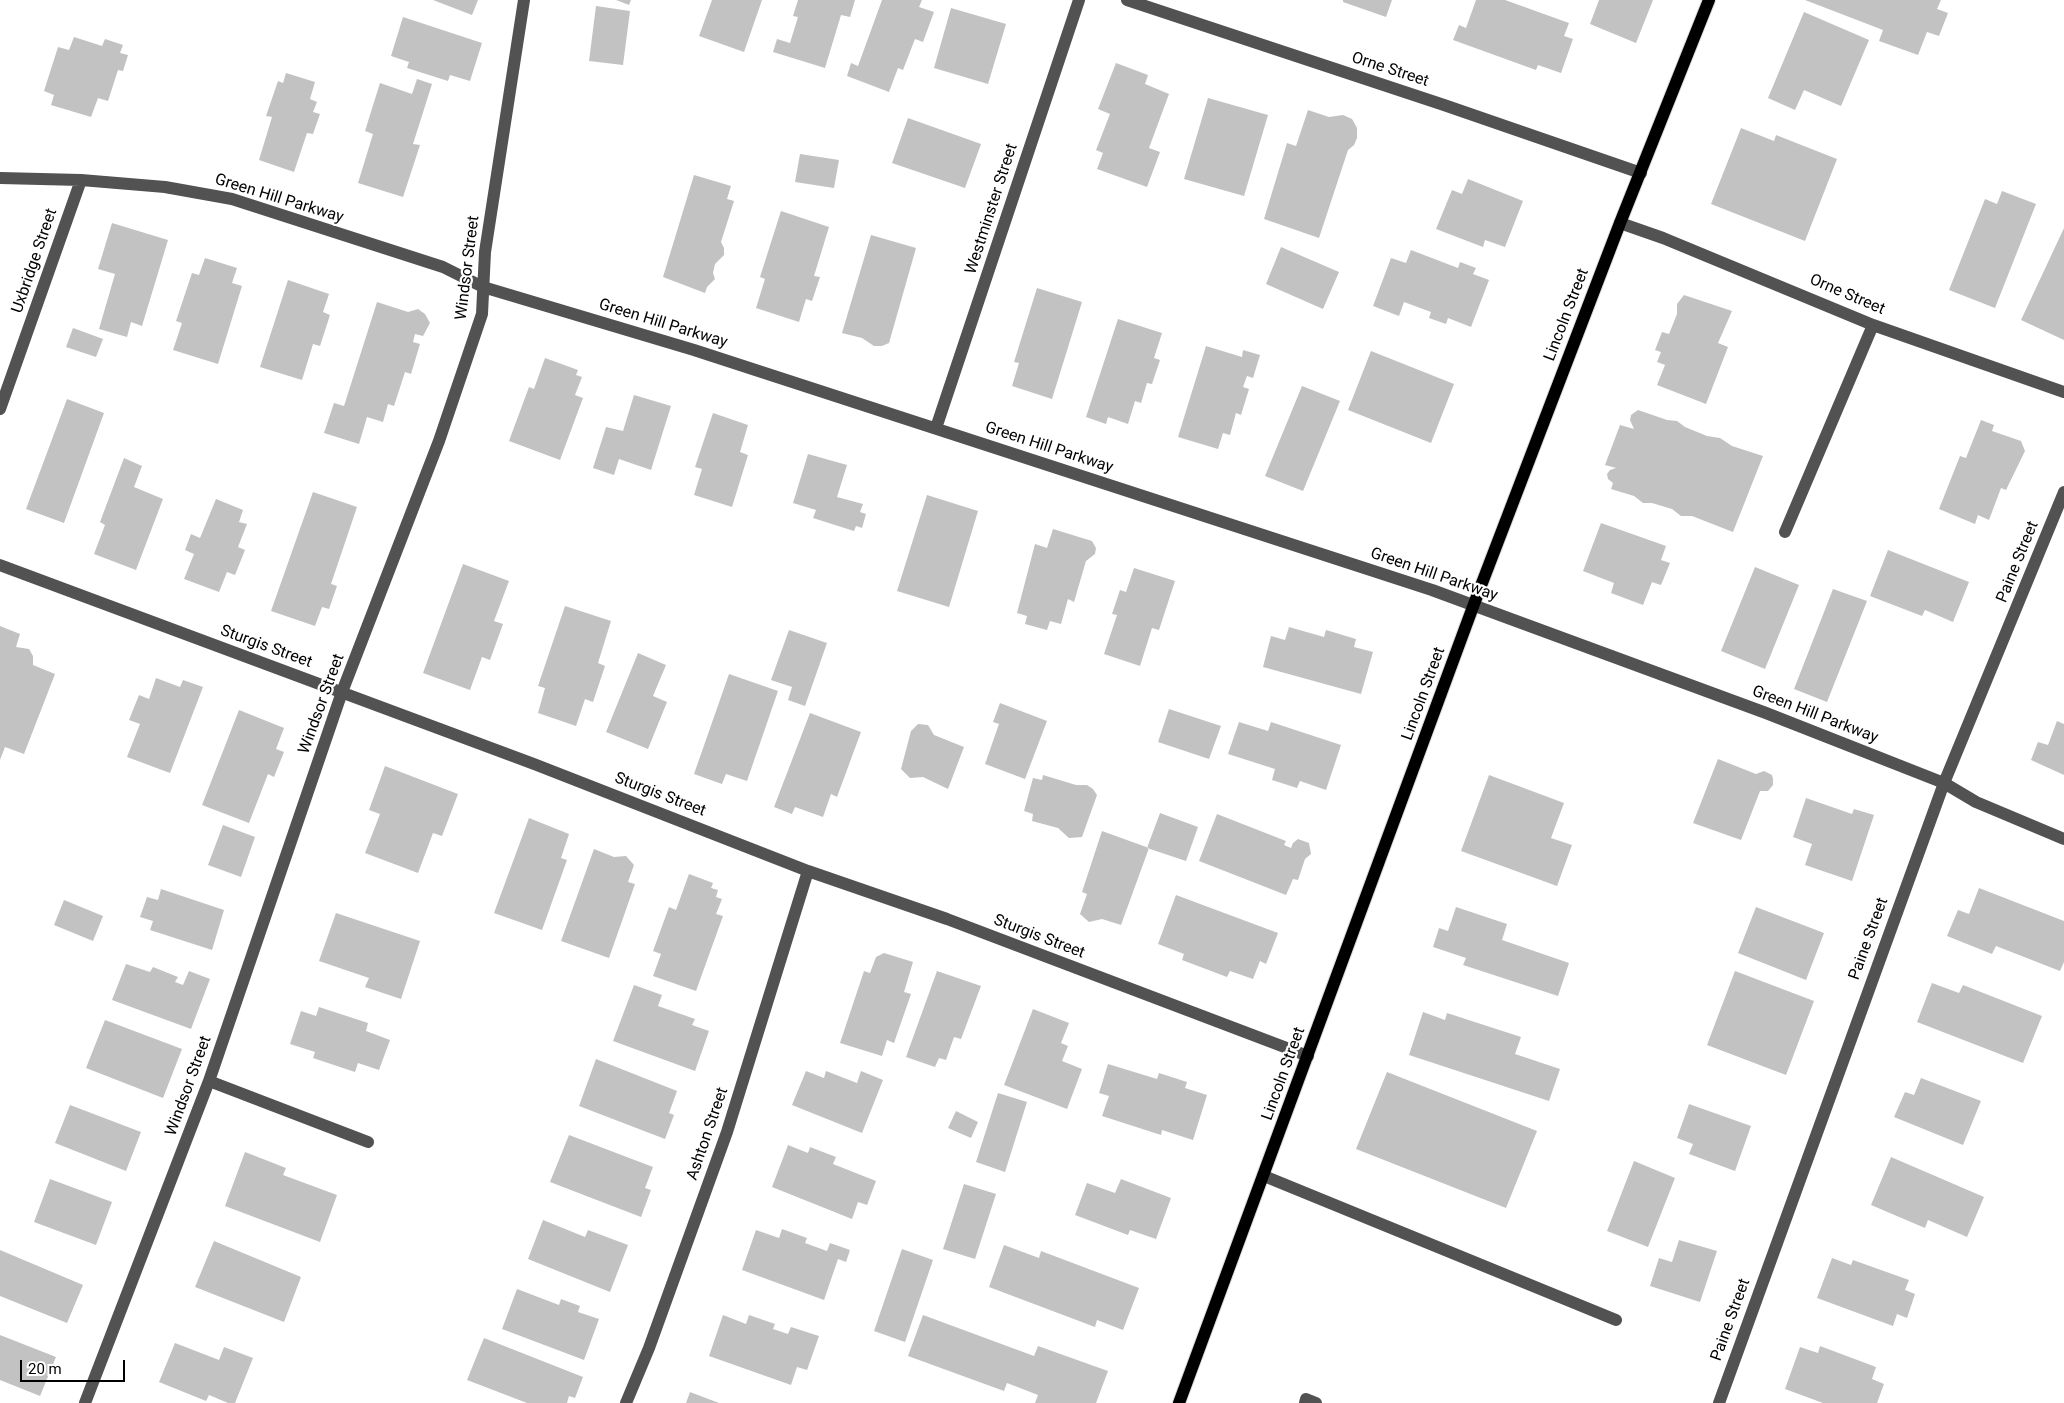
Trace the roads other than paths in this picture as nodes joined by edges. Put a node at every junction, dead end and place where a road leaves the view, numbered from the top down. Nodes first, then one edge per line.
1 (524, 0) edge
2 (1079, 0) edge
3 (1127, 0) edge
4 (1709, 0) edge
5 (1641, 173) junction
6 (0, 178) edge
7 (80, 180) junction
8 (1620, 223) junction
9 (482, 287) junction
10 (1873, 325) junction
11 (2064, 392) edge
12 (0, 408) edge
13 (936, 428) junction
14 (2064, 492) edge
15 (1785, 532) dead end
16 (0, 565) edge
17 (1474, 604) junction
18 (342, 692) junction
19 (1944, 783) junction
20 (2064, 839) edge
21 (808, 871) junction
22 (1308, 1056) junction
23 (209, 1081) junction
24 (368, 1142) dead end
25 (1264, 1176) junction
26 (1616, 1320) dead end
27 (85, 1403) edge
28 (626, 1403) edge
29 (1178, 1403) edge
30 (1305, 1403) edge
31 (1316, 1403) edge
32 (1719, 1403) edge

1 - 9 street, Windsor Street
2 - 13 street, Westminster Street
3 - 5 street, Orne Street
4 - 5 main road, Lincoln Street
5 - 8 main road, Lincoln Street
6 - 7 street, Green Hill Parkway
7 - 9 street, Green Hill Parkway
7 - 12 street, Uxbridge Street
8 - 10 street, Orne Street
8 - 17 main road, Lincoln Street
9 - 13 street, Green Hill Parkway
9 - 18 street, Windsor Street
10 - 11 street, Orne Street
10 - 15 street
13 - 17 street, Green Hill Parkway
14 - 19 street, Paine Street
16 - 18 street, Sturgis Street
17 - 19 street, Green Hill Parkway
17 - 22 main road, Lincoln Street
18 - 21 street, Sturgis Street
18 - 23 street, Windsor Street
19 - 20 street, Green Hill Parkway
19 - 32 street, Paine Street
21 - 22 street, Sturgis Street
21 - 28 street, Ashton Street
22 - 25 main road, Lincoln Street
23 - 24 street
23 - 27 street, Windsor Street
25 - 26 street
25 - 29 main road, Lincoln Street
30 - 31 street

